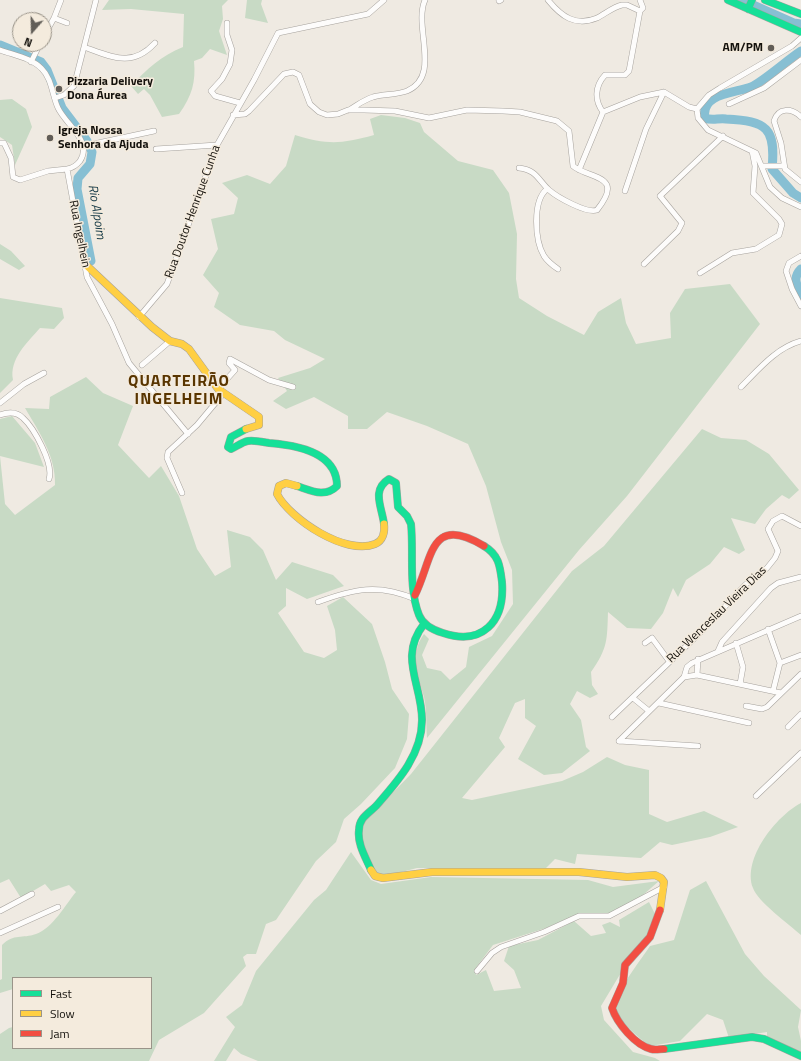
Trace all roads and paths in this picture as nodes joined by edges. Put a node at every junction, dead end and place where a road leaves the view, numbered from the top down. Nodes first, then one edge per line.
1 (62, 0) edge
2 (96, 0) edge
3 (384, 0) edge
4 (425, 0) edge
5 (548, 0) edge
6 (640, 0) edge
7 (728, 0) edge
8 (752, 0) edge
9 (765, 0) edge
10 (748, 10) junction
11 (640, 11) junction
12 (801, 14) edge
13 (54, 18) junction
14 (52, 22) edge
15 (226, 22) dead end
16 (67, 23) dead end
17 (792, 29) junction
18 (801, 32) edge
19 (801, 38) edge
20 (796, 42) junction
21 (155, 43) dead end
22 (84, 47) junction
23 (0, 50) edge
24 (35, 52) edge
25 (801, 60) edge
26 (31, 61) junction
27 (664, 92) junction
28 (55, 98) junction
29 (240, 104) junction
30 (729, 104) dead end
31 (697, 109) junction
32 (348, 110) junction
33 (603, 112) junction
34 (233, 115) junction
35 (801, 117) edge
36 (154, 131) dead end
37 (723, 136) junction
38 (0, 143) edge
39 (217, 145) junction
40 (84, 146) junction
41 (156, 149) dead end
42 (752, 151) junction
43 (765, 166) junction
44 (782, 166) junction
45 (519, 168) dead end
46 (67, 169) junction
47 (579, 170) junction
48 (801, 182) edge
49 (547, 189) junction
50 (625, 191) dead end
51 (801, 207) edge
52 (801, 256) edge
53 (86, 264) junction
54 (644, 264) dead end
55 (558, 269) dead end
56 (700, 273) dead end
57 (801, 306) edge
58 (139, 317) junction
59 (170, 341) junction
60 (801, 341) edge
61 (142, 364) dead end
62 (44, 373) dead end
63 (293, 387) dead end
64 (741, 387) dead end
65 (220, 392) junction
66 (0, 403) edge
67 (0, 415) edge
68 (188, 434) junction
69 (49, 479) dead end
70 (182, 493) dead end
71 (801, 526) edge
72 (801, 578) edge
73 (415, 597) junction
74 (318, 602) dead end
75 (801, 616) edge
76 (424, 624) junction
77 (768, 629) junction
78 (645, 642) dead end
79 (736, 643) junction
80 (718, 651) junction
81 (801, 655) edge
82 (698, 659) junction
83 (669, 661) junction
84 (780, 663) junction
85 (801, 674) edge
86 (697, 675) junction
87 (684, 676) junction
88 (740, 684) junction
89 (773, 691) junction
90 (781, 693) junction
91 (633, 698) junction
92 (659, 703) junction
93 (746, 706) dead end
94 (649, 711) junction
95 (801, 714) edge
96 (612, 717) dead end
97 (749, 722) dead end
98 (788, 727) dead end
99 (698, 746) dead end
100 (801, 753) edge
101 (756, 796) dead end
102 (664, 887) junction
103 (32, 894) dead end
104 (58, 907) dead end
105 (0, 911) edge
106 (0, 934) edge
107 (477, 970) dead end
108 (801, 1056) edge

1 - 13 street
2 - 22 street
3 - 29 street, Rua Doutor Henrique Cunha
4 - 32 street
5 - 11 street
6 - 11 street
7 - 10 street
8 - 10 street
9 - 12 street
10 - 17 street
11 - 33 street
13 - 14 street
13 - 16 street
15 - 29 street
17 - 18 street
17 - 20 street
19 - 20 street
20 - 31 street
21 - 22 street
22 - 28 street
23 - 26 street
24 - 26 street
25 - 30 street
26 - 28 street
27 - 31 street
27 - 33 street
27 - 50 street
28 - 40 street
29 - 34 street, Rua Doutor Henrique Cunha
31 - 37 street
32 - 34 street
32 - 47 street
33 - 47 street
34 - 39 street, Rua Doutor Henrique Cunha
35 - 44 street
36 - 40 street
37 - 42 street
37 - 54 street
38 - 46 street
39 - 41 street
39 - 58 street, Rua Doutor Henrique Cunha
40 - 46 street
42 - 43 street
42 - 56 street
43 - 44 street
43 - 51 street
44 - 48 street
45 - 49 street
46 - 53 street, Rua Ingelhein
47 - 49 street
49 - 55 street
52 - 57 street
53 - 58 street
53 - 68 street, Rua Ingelhein
58 - 59 street
59 - 61 street
59 - 65 street
60 - 64 street
62 - 66 street
63 - 65 street
65 - 68 street
65 - 73 street
67 - 69 street
68 - 70 street
71 - 83 street, Rua Wenceslau Vieira Dias
72 - 80 street
73 - 74 street
73 - 76 street
73 - 76 street
75 - 77 street
76 - 102 street
77 - 79 street
77 - 84 street
78 - 83 street
79 - 80 street
79 - 88 street
80 - 82 street
81 - 84 street
82 - 86 street
82 - 87 street
83 - 91 street, Rua Wenceslau Vieira Dias
84 - 89 street
85 - 90 street
86 - 87 street
86 - 88 street
87 - 92 street
88 - 89 street
89 - 90 street
90 - 93 street
91 - 94 street
91 - 96 street, Rua Wenceslau Vieira Dias
92 - 94 street
92 - 97 street
94 - 99 street
95 - 98 street
100 - 101 street
102 - 107 street
102 - 108 street
103 - 105 street
104 - 106 street

